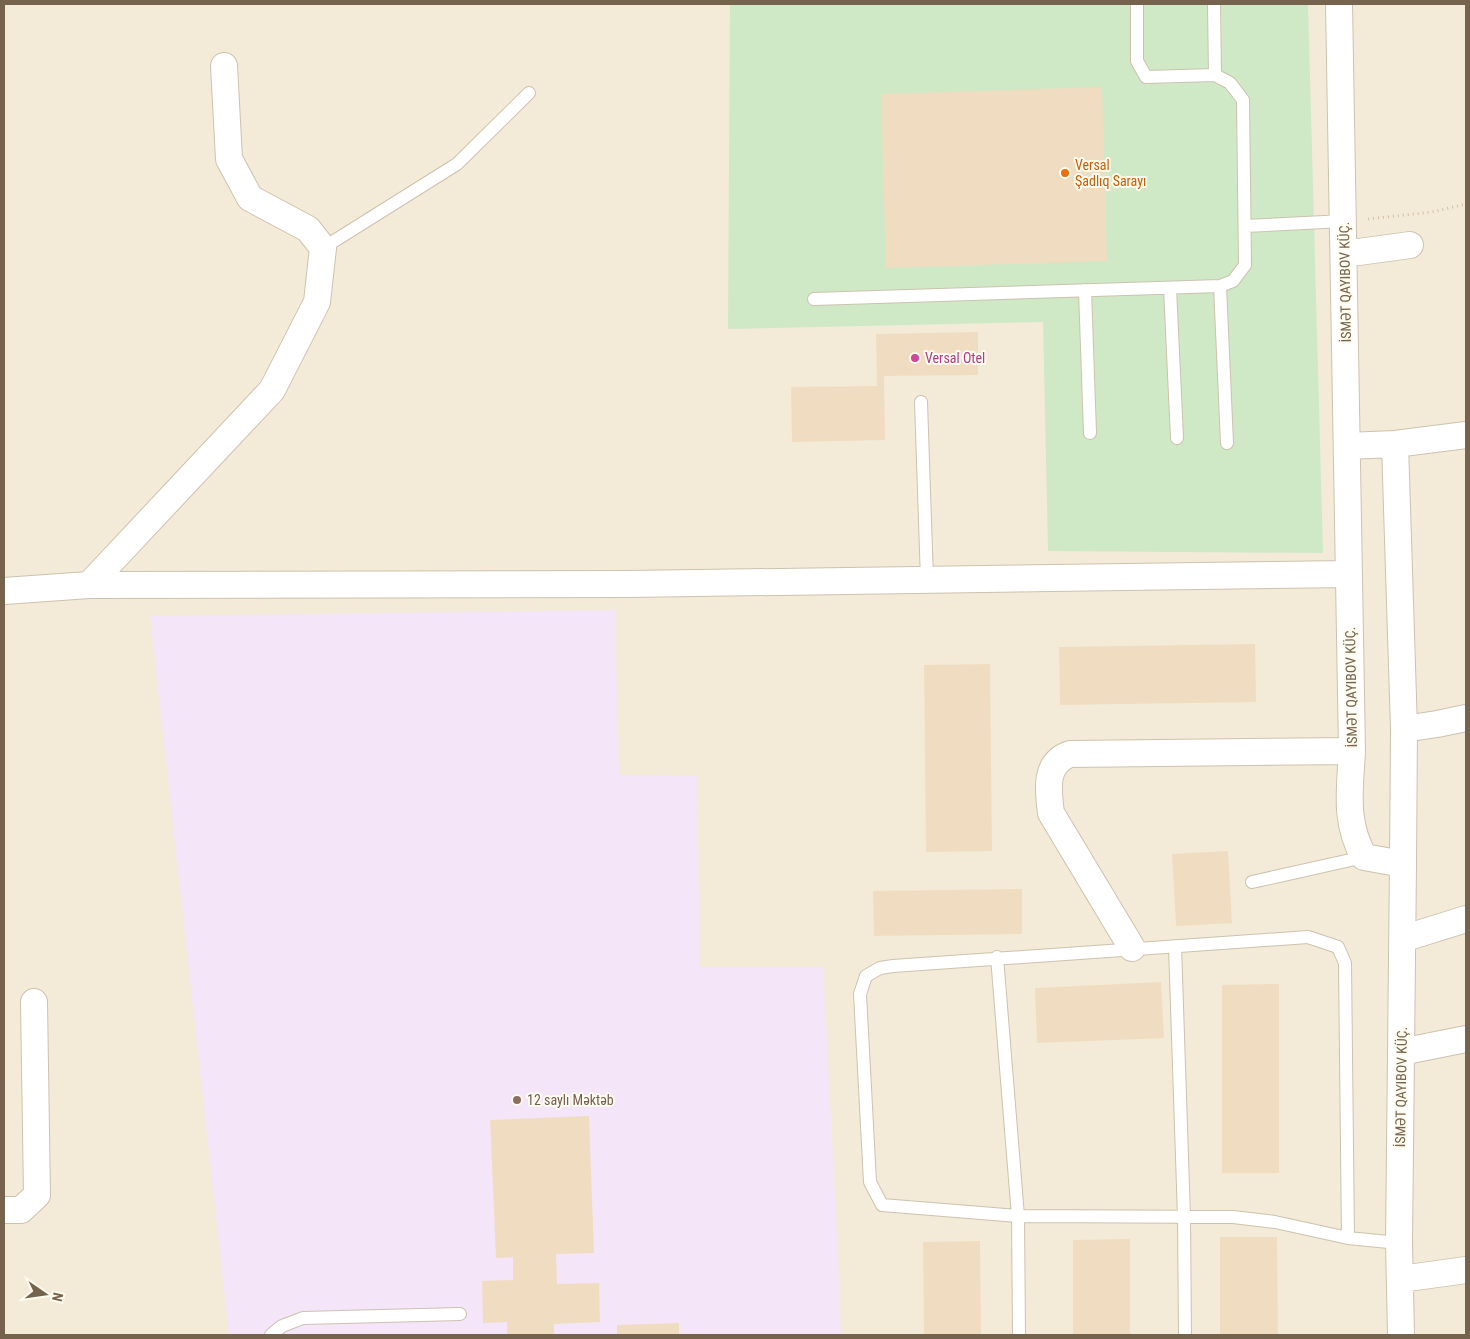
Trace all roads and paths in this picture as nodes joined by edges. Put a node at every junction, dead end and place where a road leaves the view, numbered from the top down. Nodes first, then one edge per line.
1 (1137, 4) edge
2 (1214, 4) edge
3 (1339, 4) edge
4 (224, 66) dead end
5 (1215, 75) junction
6 (528, 93) dead end
7 (1466, 204) edge
8 (1344, 222) junction
9 (1246, 226) junction
10 (1410, 245) dead end
11 (323, 248) junction
12 (1344, 254) junction
13 (1220, 286) junction
14 (1170, 288) junction
15 (1085, 290) junction
16 (814, 299) dead end
17 (922, 402) dead end
18 (1090, 433) dead end
19 (1466, 435) edge
20 (1177, 438) dead end
21 (1226, 443) dead end
22 (1395, 444) junction
23 (1347, 446) junction
24 (1349, 574) junction
25 (926, 580) junction
26 (89, 585) junction
27 (4, 591) edge
28 (1466, 718) edge
29 (1404, 729) junction
30 (1352, 751) junction
31 (1364, 857) junction
32 (1402, 864) junction
33 (1252, 882) dead end
34 (1466, 919) edge
35 (1402, 939) junction
36 (1175, 946) junction
37 (1132, 948) junction
38 (997, 957) junction
39 (34, 1002) dead end
40 (1466, 1039) edge
41 (1401, 1052) junction
42 (4, 1210) edge
43 (1018, 1216) junction
44 (1184, 1218) junction
45 (1348, 1238) junction
46 (1399, 1243) junction
47 (1466, 1270) edge
48 (1401, 1279) junction
49 (460, 1314) dead end
50 (271, 1335) edge
51 (1019, 1335) edge
52 (1185, 1335) edge
53 (1401, 1335) edge

1 - 5 lane
2 - 5 lane
3 - 8 street
4 - 11 street
5 - 9 lane
6 - 11 lane
7 - 8 path
8 - 9 lane
8 - 12 street
9 - 13 lane
10 - 12 street
11 - 26 street
12 - 23 street
13 - 14 lane
13 - 21 lane
14 - 15 lane
14 - 20 lane
15 - 16 lane
15 - 18 lane
17 - 25 lane
19 - 22 street
22 - 23 street
22 - 29 street
23 - 24 street
24 - 25 street
24 - 30 street
25 - 26 street
26 - 27 street
28 - 29 street
29 - 32 street
30 - 31 street
30 - 37 street
31 - 32 street
31 - 33 lane
32 - 35 street
34 - 35 street
35 - 41 street
36 - 37 lane
36 - 44 lane
36 - 45 lane
37 - 38 lane
38 - 43 lane
38 - 43 lane
39 - 42 street
40 - 41 street
41 - 46 street
43 - 44 lane
43 - 51 lane
44 - 45 lane
44 - 52 lane
45 - 46 lane
46 - 48 street
47 - 48 street
48 - 53 street
49 - 50 lane

